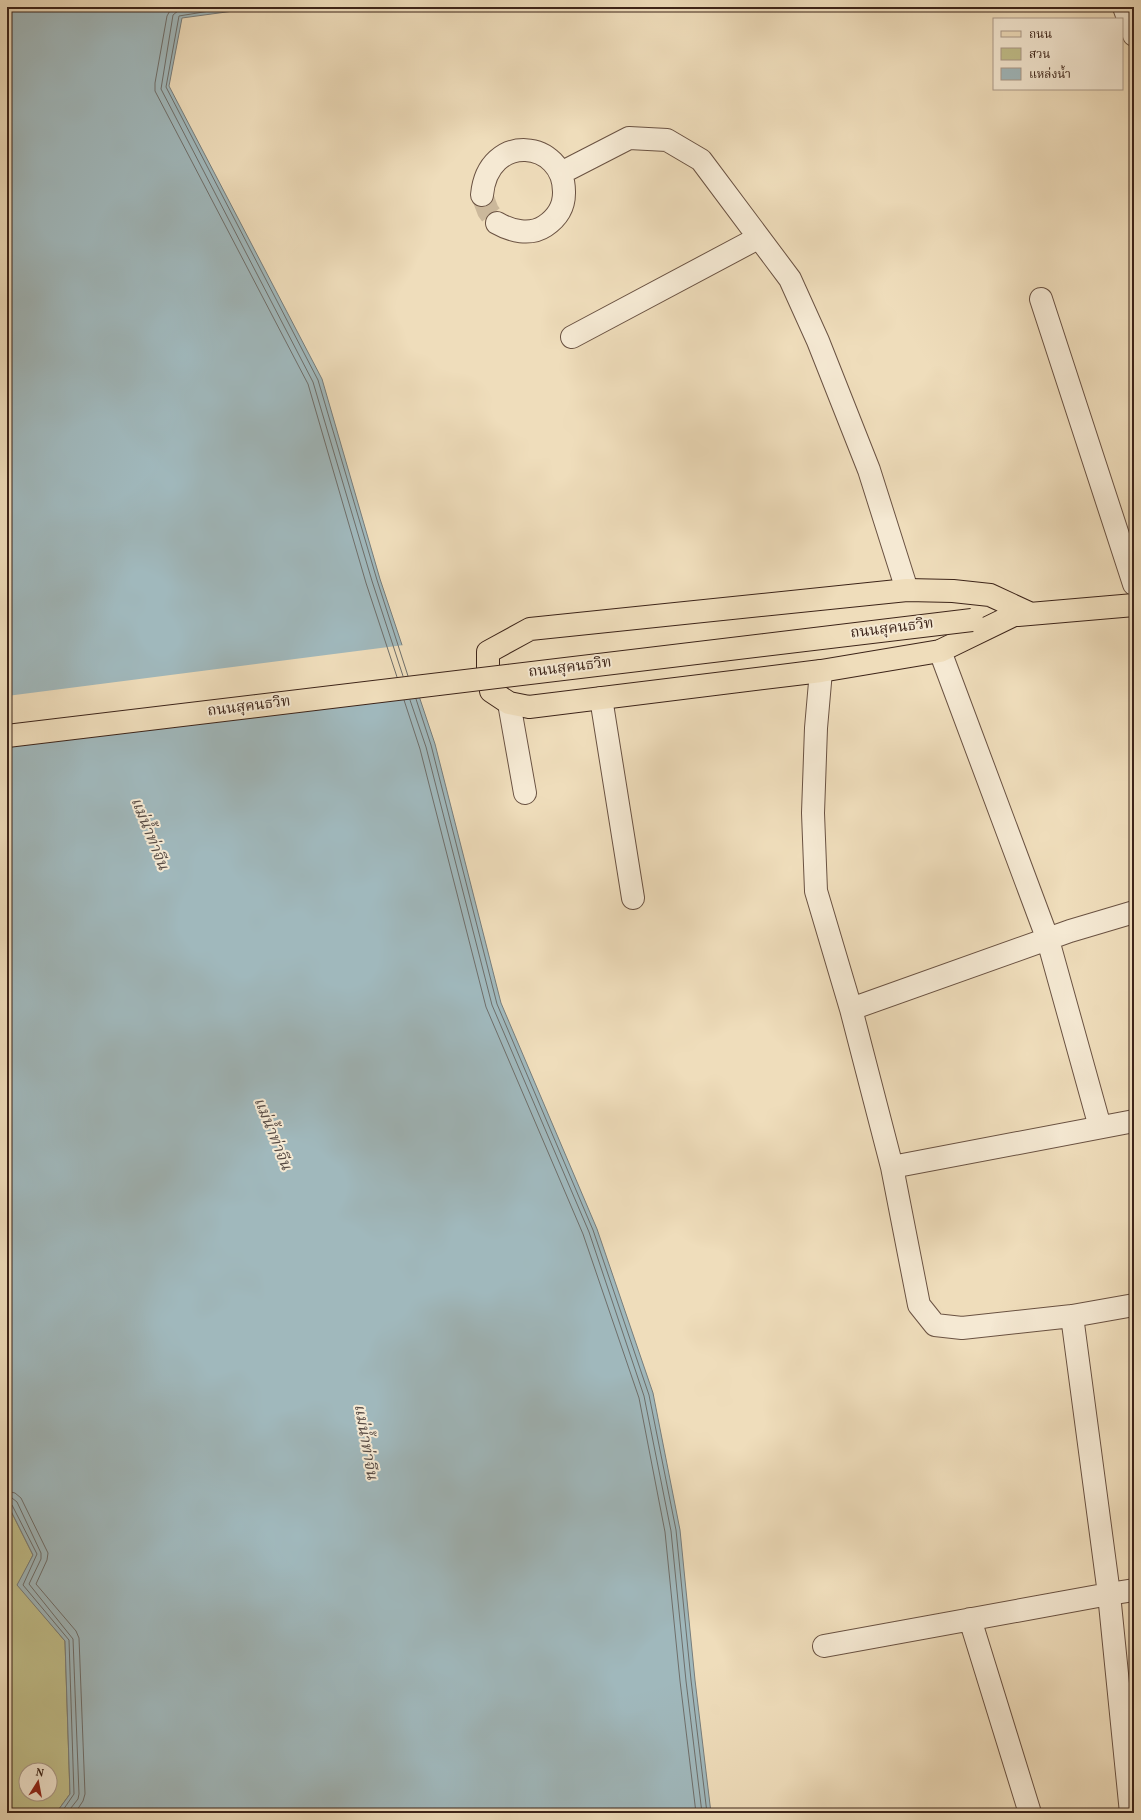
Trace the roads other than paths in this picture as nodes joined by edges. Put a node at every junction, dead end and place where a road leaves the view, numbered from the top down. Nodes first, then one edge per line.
1 (1124, 7) edge
2 (1134, 35) edge
3 (561, 174) junction
4 (482, 195) tunnel mouth
5 (497, 222) tunnel mouth
6 (758, 238) junction
7 (1041, 299) dead end
8 (572, 337) dead end
9 (1134, 584) edge
10 (907, 590) junction
11 (1134, 605) edge
12 (1022, 615) junction
13 (940, 651) junction
14 (821, 671) junction
15 (601, 698) junction
16 (509, 703) junction
17 (7, 736) edge
18 (525, 793) dead end
19 (633, 898) dead end
20 (1134, 912) edge
21 (1048, 940) junction
22 (851, 1009) junction
23 (1134, 1121) edge
24 (1100, 1127) junction
25 (892, 1167) junction
26 (1134, 1305) edge
27 (1072, 1316) junction
28 (1134, 1590) edge
29 (1109, 1594) junction
30 (970, 1619) junction
31 (824, 1646) dead end
32 (1030, 1813) edge
33 (1131, 1813) edge

1 - 2 street
3 - 4 street
3 - 5 street
3 - 6 street
6 - 8 street
6 - 10 street
7 - 9 street
10 - 12 main road
10 - 16 main road
11 - 12 main road, ถนนสุคนธวิท
12 - 13 main road
12 - 17 main road, ถนนสุคนธวิท, bridge
13 - 14 main road
13 - 21 street
14 - 15 main road
14 - 22 street
15 - 16 main road
15 - 19 street
16 - 18 street
20 - 21 street
21 - 22 street
21 - 24 street
22 - 25 street
23 - 24 street
24 - 25 street
25 - 27 street
26 - 27 street
27 - 29 street
28 - 29 street
29 - 30 street
29 - 33 street
30 - 31 street
30 - 32 street

